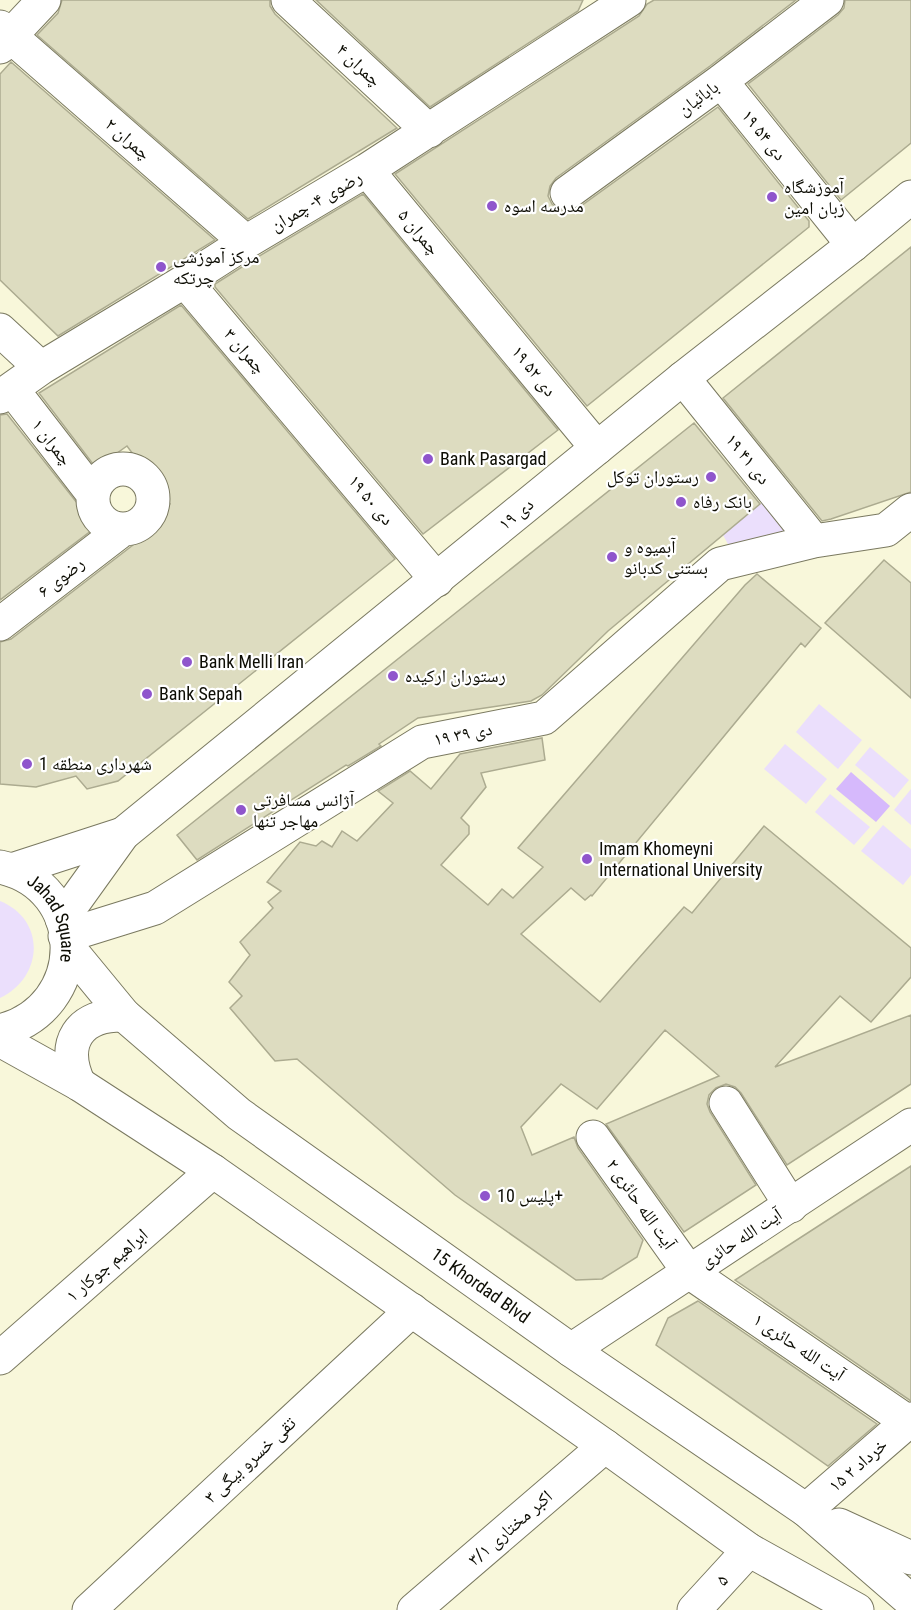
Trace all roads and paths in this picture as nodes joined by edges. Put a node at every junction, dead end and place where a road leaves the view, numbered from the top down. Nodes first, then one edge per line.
1 (44, 0) edge
2 (288, 0) edge
3 (827, 0) edge
4 (614, 4) edge
5 (3, 37) edge
6 (721, 81) junction
7 (429, 131) junction
8 (367, 170) junction
9 (567, 193) dead end
10 (911, 197) edge
11 (246, 242) junction
12 (853, 245) junction
13 (185, 281) junction
14 (471, 294) joint
15 (0, 330) edge
16 (41, 368) junction
17 (683, 378) junction
18 (6, 393) edge
19 (305, 421) joint
20 (597, 448) junction
21 (93, 494) junction
22 (903, 527) edge
23 (122, 530) junction
24 (814, 541) junction
25 (437, 580) junction
26 (0, 624) edge
27 (123, 834) junction
28 (6, 868) edge
29 (65, 934) junction
30 (124, 1015) junction
31 (0, 1031) edge
32 (0, 1040) edge
33 (79, 1084) junction
34 (726, 1103) dead end
35 (911, 1125) edge
36 (593, 1137) dead end
37 (213, 1171) junction
38 (791, 1206) junction
39 (689, 1272) junction
40 (412, 1310) junction
41 (571, 1350) junction
42 (0, 1358) edge
43 (909, 1420) edge
44 (605, 1446) junction
45 (806, 1510) junction
46 (749, 1550) junction
47 (911, 1558) edge
48 (911, 1601) edge
49 (89, 1610) edge
50 (414, 1610) edge
51 (694, 1610) edge
52 (817, 1610) edge
53 (857, 1610) edge

1 - 5 street
2 - 7 street, چمران ۴
3 - 6 street, بابائیان
4 - 7 street, رضوی ۴- چمران
5 - 11 street, چمران ۲
6 - 9 street, بابائیان
6 - 12 street, ۱۹ دی ۵۴
7 - 8 street, رضوی ۴- چمران
8 - 11 street, رضوی ۴- چمران
8 - 14 street, چمران ۵
10 - 12 street, ۱۹ دی
11 - 13 street, رضوی ۴- چمران
12 - 17 street, ۱۹ دی
13 - 16 street, رضوی ۴- چمران
13 - 19 street, چمران ۳
14 - 20 street, ۱۹ دی ۵۲
15 - 16 street
16 - 18 street, رضوی ۴- چمران
17 - 20 street, ۱۹ دی
17 - 24 street, ۱۹ دی ۴۱
18 - 21 street, چمران ۱
19 - 25 street, ۱۹ دی ۵۰
20 - 25 street, ۱۹ دی
21 - 23 street
21 - 23 street
22 - 24 street, ۱۹ دی ۳۹
23 - 26 street, رضوی ۶
24 - 29 street, ۱۹ دی ۳۹
25 - 27 street, ۱۹ دی
27 - 28 street
27 - 29 street
28 - 29 street, Jahad Square
29 - 30 street, 15 Khordad Blvd
29 - 31 street, Jahad Square
30 - 33 street
30 - 41 street, 15 Khordad Blvd
32 - 33 street
33 - 37 street
34 - 38 street
35 - 38 street, آیت الله حائری
36 - 39 street, آیت الله حائری ۲
37 - 40 street
37 - 42 street, ۱ ابراهیم جوکار
38 - 39 street, آیت الله حائری
39 - 41 street, آیت الله حائری
39 - 43 street, آیت الله حائری ۱
40 - 44 street
40 - 49 street, ۳ تقی خسرو بیگی
41 - 45 street, 15 Khordad Blvd
43 - 45 street, ۱۵ خرداد ۲
44 - 46 street
44 - 50 street, ۳/۱ اکبر مختاری
45 - 47 street
45 - 48 street, 15 Khordad Blvd
46 - 51 street, ۵
46 - 52 street
46 - 53 street

